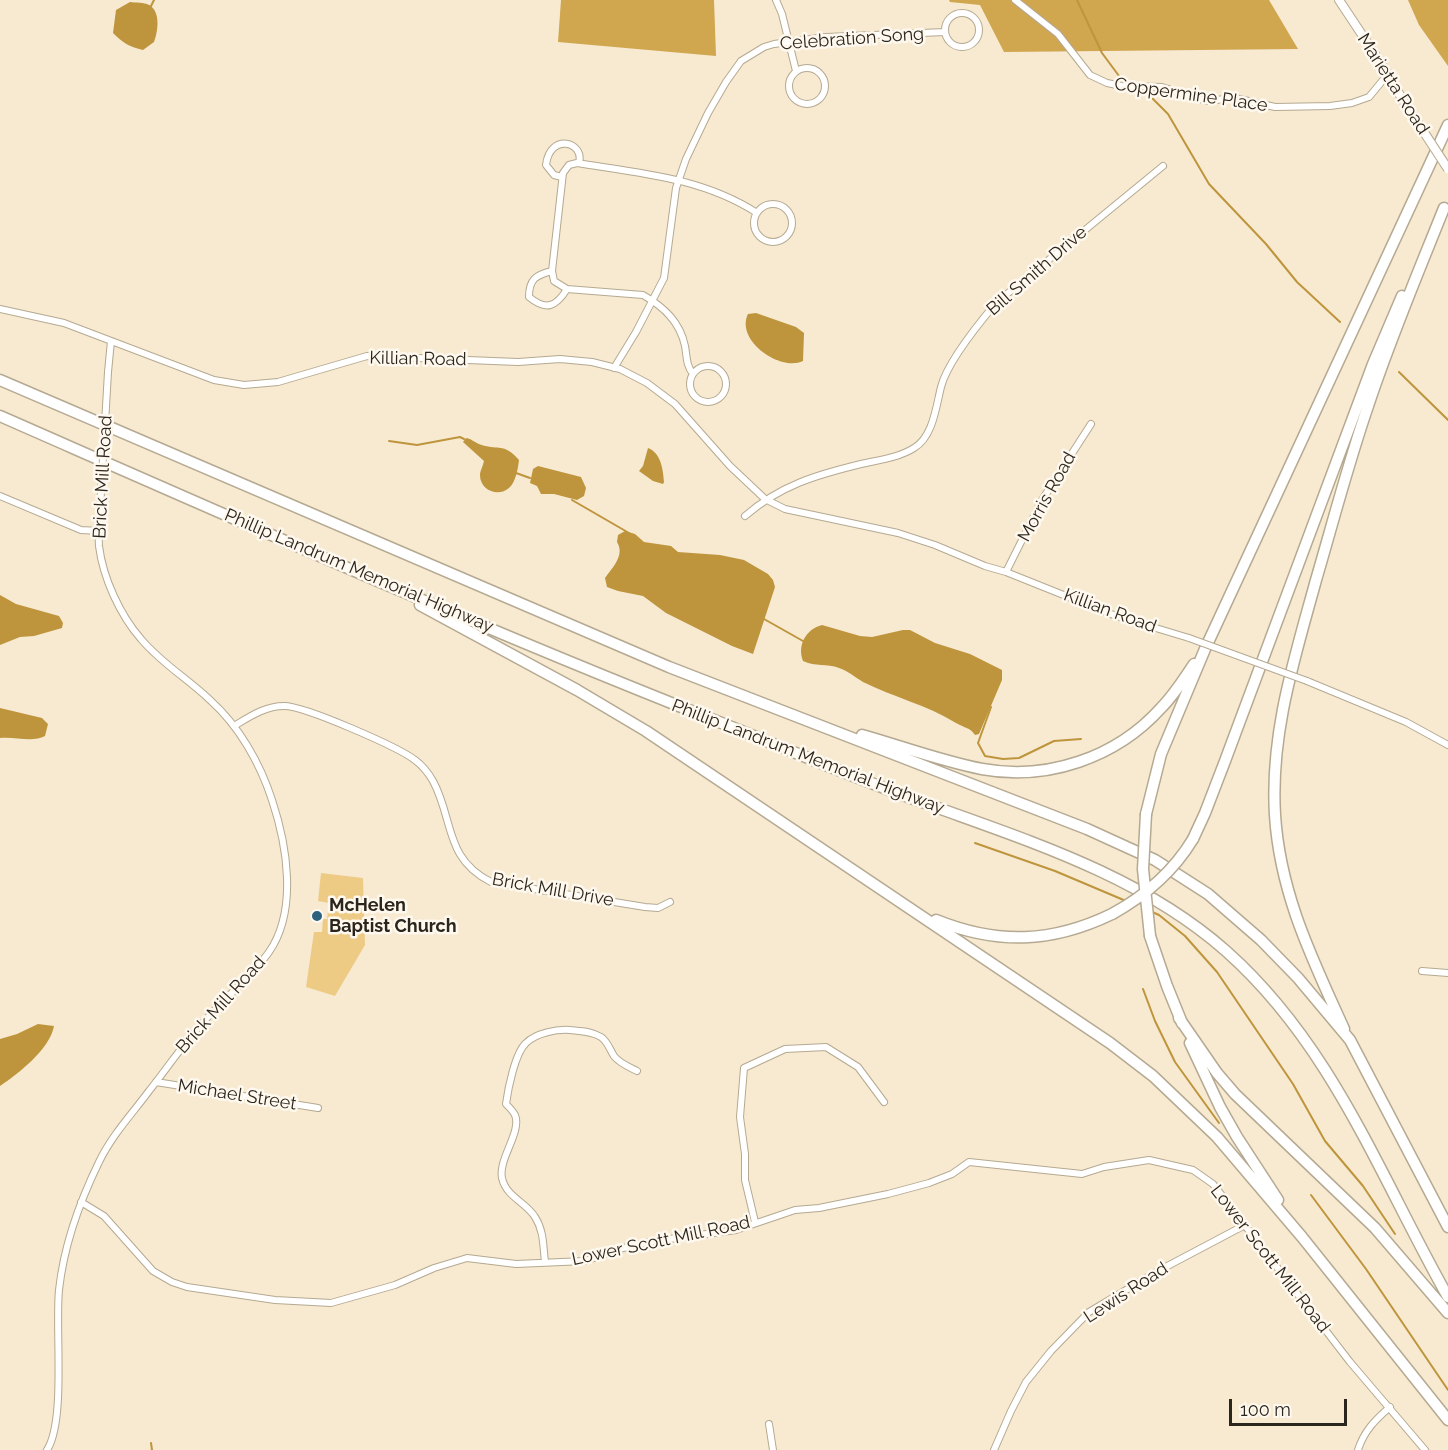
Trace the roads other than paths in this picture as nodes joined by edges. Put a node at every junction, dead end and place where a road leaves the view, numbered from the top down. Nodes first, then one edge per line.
1 (776, 0) edge
2 (1015, 0) edge
3 (1339, 0) edge
4 (945, 32) junction
5 (788, 42) junction
6 (796, 71) junction
7 (1388, 74) junction
8 (1448, 125) edge
9 (579, 163) junction
10 (1163, 166) dead end
11 (1448, 169) edge
12 (562, 177) junction
13 (679, 181) junction
14 (1446, 203) edge
15 (758, 213) junction
16 (552, 271) junction
17 (567, 290) junction
18 (653, 300) junction
19 (0, 309) edge
20 (111, 341) junction
21 (614, 368) junction
22 (693, 374) junction
23 (0, 380) edge
24 (0, 416) edge
25 (1091, 424) dead end
26 (0, 496) edge
27 (765, 499) junction
28 (745, 516) dead end
29 (99, 531) junction
30 (1006, 572) junction
31 (368, 576) junction
32 (1205, 649) junction
33 (802, 718) junction
34 (234, 726) junction
35 (1448, 745) edge
36 (670, 902) dead end
37 (919, 913) junction
38 (1422, 971) dead end
39 (1448, 973) edge
40 (1179, 1018) junction
41 (1350, 1040) junction
42 (637, 1071) dead end
43 (156, 1082) junction
44 (884, 1102) dead end
45 (318, 1108) dead end
46 (81, 1202) junction
47 (755, 1222) junction
48 (1245, 1225) junction
49 (1448, 1227) edge
50 (1302, 1237) junction
51 (545, 1262) junction
52 (1448, 1297) edge
53 (1448, 1313) edge
54 (1390, 1407) junction
55 (1448, 1420) edge
56 (770, 1424) dead end
57 (1003, 1432) junction
58 (46, 1450) edge
59 (773, 1450) edge
60 (994, 1450) edge
61 (1001, 1450) edge
62 (1358, 1450) edge
63 (1425, 1450) edge

1 - 5 street
2 - 7 street, Coppermine Place
3 - 7 street, Marietta Road
4 - 4 street
4 - 5 street, Celebration Song
5 - 6 street
5 - 13 street, Celebration Song
6 - 6 street
7 - 11 street, Marietta Road, bridge
8 - 32 highway
9 - 12 street
9 - 12 street
9 - 13 street
10 - 27 street, Bill Smith Drive
12 - 16 street
13 - 15 street
13 - 18 street, Celebration Song
14 - 37 highway, bridge
14 - 41 highway
15 - 15 street
16 - 17 street
16 - 17 street
17 - 18 street
18 - 21 street, Celebration Song
18 - 22 street
19 - 20 street, Killian Road
20 - 21 street, Killian Road
20 - 29 street, Brick Mill Road, bridge
21 - 27 street, Killian Road
22 - 22 street
23 - 33 highway, Phillip Landrum Memorial Highway
24 - 31 highway, Phillip Landrum Memorial Highway
25 - 30 street, Morris Road
26 - 29 street
27 - 28 street
27 - 30 street, Killian Road
29 - 34 street, Brick Mill Road
30 - 35 street, Killian Road, bridge
31 - 37 highway
31 - 52 highway, Phillip Landrum Memorial Highway
32 - 33 highway
32 - 40 highway, bridge
33 - 41 highway, Phillip Landrum Memorial Highway
34 - 36 street, Brick Mill Drive
34 - 43 street, Brick Mill Road
37 - 50 highway
38 - 39 street
40 - 50 highway
40 - 53 highway
41 - 49 highway, Phillip Landrum Memorial Highway
42 - 51 street
43 - 45 street, Michael Street
43 - 46 street, Brick Mill Road
44 - 47 street
46 - 51 street, Lower Scott Mill Road
46 - 58 street, Brick Mill Road
47 - 48 street, Lower Scott Mill Road
47 - 51 street, Lower Scott Mill Road
48 - 54 street, Lower Scott Mill Road
48 - 57 street, Lewis Road
50 - 55 highway
54 - 62 street
54 - 63 street, Lower Scott Mill Road
56 - 59 street
57 - 60 street, Lewis Road
57 - 61 street

